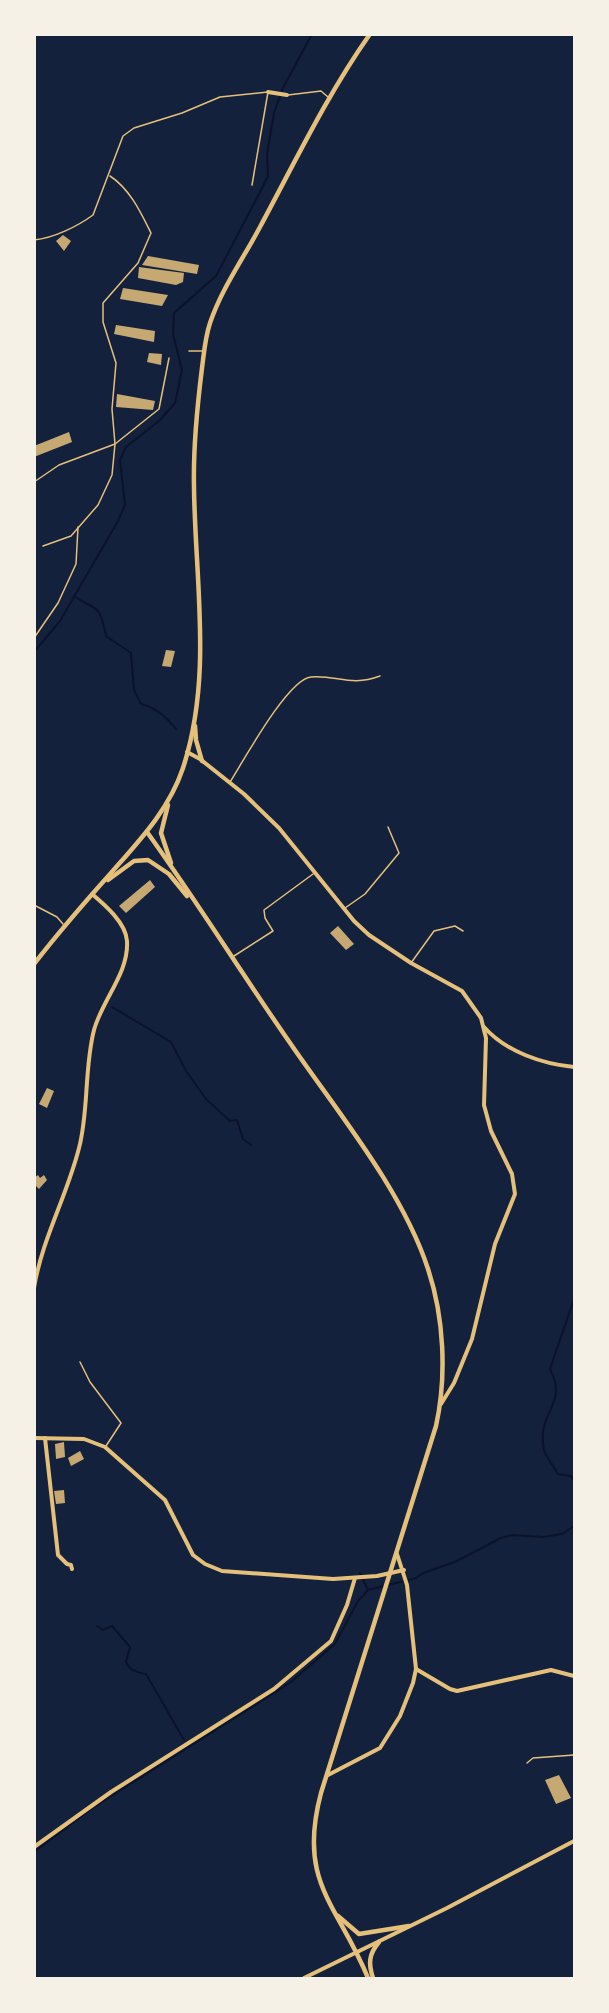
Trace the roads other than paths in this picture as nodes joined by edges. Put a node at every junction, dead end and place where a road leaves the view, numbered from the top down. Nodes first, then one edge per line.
1 (370, 34) edge
2 (268, 92) junction
3 (287, 95) joint
4 (330, 99) junction
5 (110, 176) junction
6 (252, 185) dead end
7 (34, 240) edge
8 (189, 351) dead end
9 (204, 351) junction
10 (169, 358) dead end
11 (115, 444) junction
12 (34, 482) edge
13 (78, 526) junction
14 (44, 546) dead end
15 (34, 638) edge
16 (380, 676) dead end
17 (195, 722) junction
18 (187, 752) junction
19 (202, 761) junction
20 (229, 783) junction
21 (171, 796) junction
22 (388, 827) dead end
23 (147, 832) junction
24 (316, 872) junction
25 (177, 876) junction
26 (101, 884) junction
27 (92, 894) junction
28 (34, 905) edge
29 (198, 908) junction
30 (344, 908) junction
31 (64, 925) junction
32 (463, 931) dead end
33 (231, 958) junction
34 (411, 963) junction
35 (34, 964) edge
36 (484, 1026) junction
37 (574, 1066) edge
38 (34, 1288) edge
39 (80, 1362) dead end
40 (440, 1404) junction
41 (34, 1438) edge
42 (45, 1438) junction
43 (105, 1447) junction
44 (397, 1554) junction
45 (72, 1569) dead end
46 (404, 1570) junction
47 (391, 1575) junction
48 (355, 1578) junction
49 (416, 1669) junction
50 (574, 1676) edge
51 (574, 1755) edge
52 (527, 1763) dead end
53 (328, 1775) junction
54 (574, 1840) edge
55 (34, 1847) edge
56 (328, 1905) junction
57 (409, 1926) junction
58 (380, 1942) junction
59 (355, 1953) junction
60 (304, 1978) edge
61 (368, 1978) edge
62 (374, 1978) edge

1 - 4 main road
2 - 3 street
2 - 5 lane
2 - 6 lane
3 - 4 lane
4 - 9 main road
5 - 7 lane
5 - 11 lane
8 - 9 lane
9 - 17 main road
10 - 11 lane
11 - 12 lane
11 - 13 lane
13 - 14 lane
13 - 15 lane
16 - 20 lane
17 - 18 main road
17 - 19 main road
18 - 19 street
18 - 21 main road
19 - 20 street
20 - 24 street
21 - 23 main road
21 - 25 main road
22 - 30 lane
23 - 25 main road
23 - 26 main road
24 - 30 street
24 - 33 lane
25 - 29 main road
26 - 27 main road
26 - 29 main road
27 - 31 main road
27 - 38 street
28 - 31 lane
29 - 33 main road
30 - 34 street
31 - 35 main road
32 - 34 lane
33 - 40 main road
34 - 36 street
36 - 37 street
36 - 40 street
39 - 43 lane
40 - 44 main road
41 - 42 street
42 - 43 street
42 - 45 street
43 - 48 street
44 - 46 street
44 - 47 main road
46 - 47 street
46 - 49 street
47 - 48 street
47 - 53 main road
48 - 55 street
49 - 50 street
49 - 53 street
51 - 52 lane
53 - 56 main road
54 - 57 street
56 - 57 main road
56 - 59 main road
57 - 58 street
58 - 59 street
58 - 62 main road
59 - 60 street
59 - 61 main road

